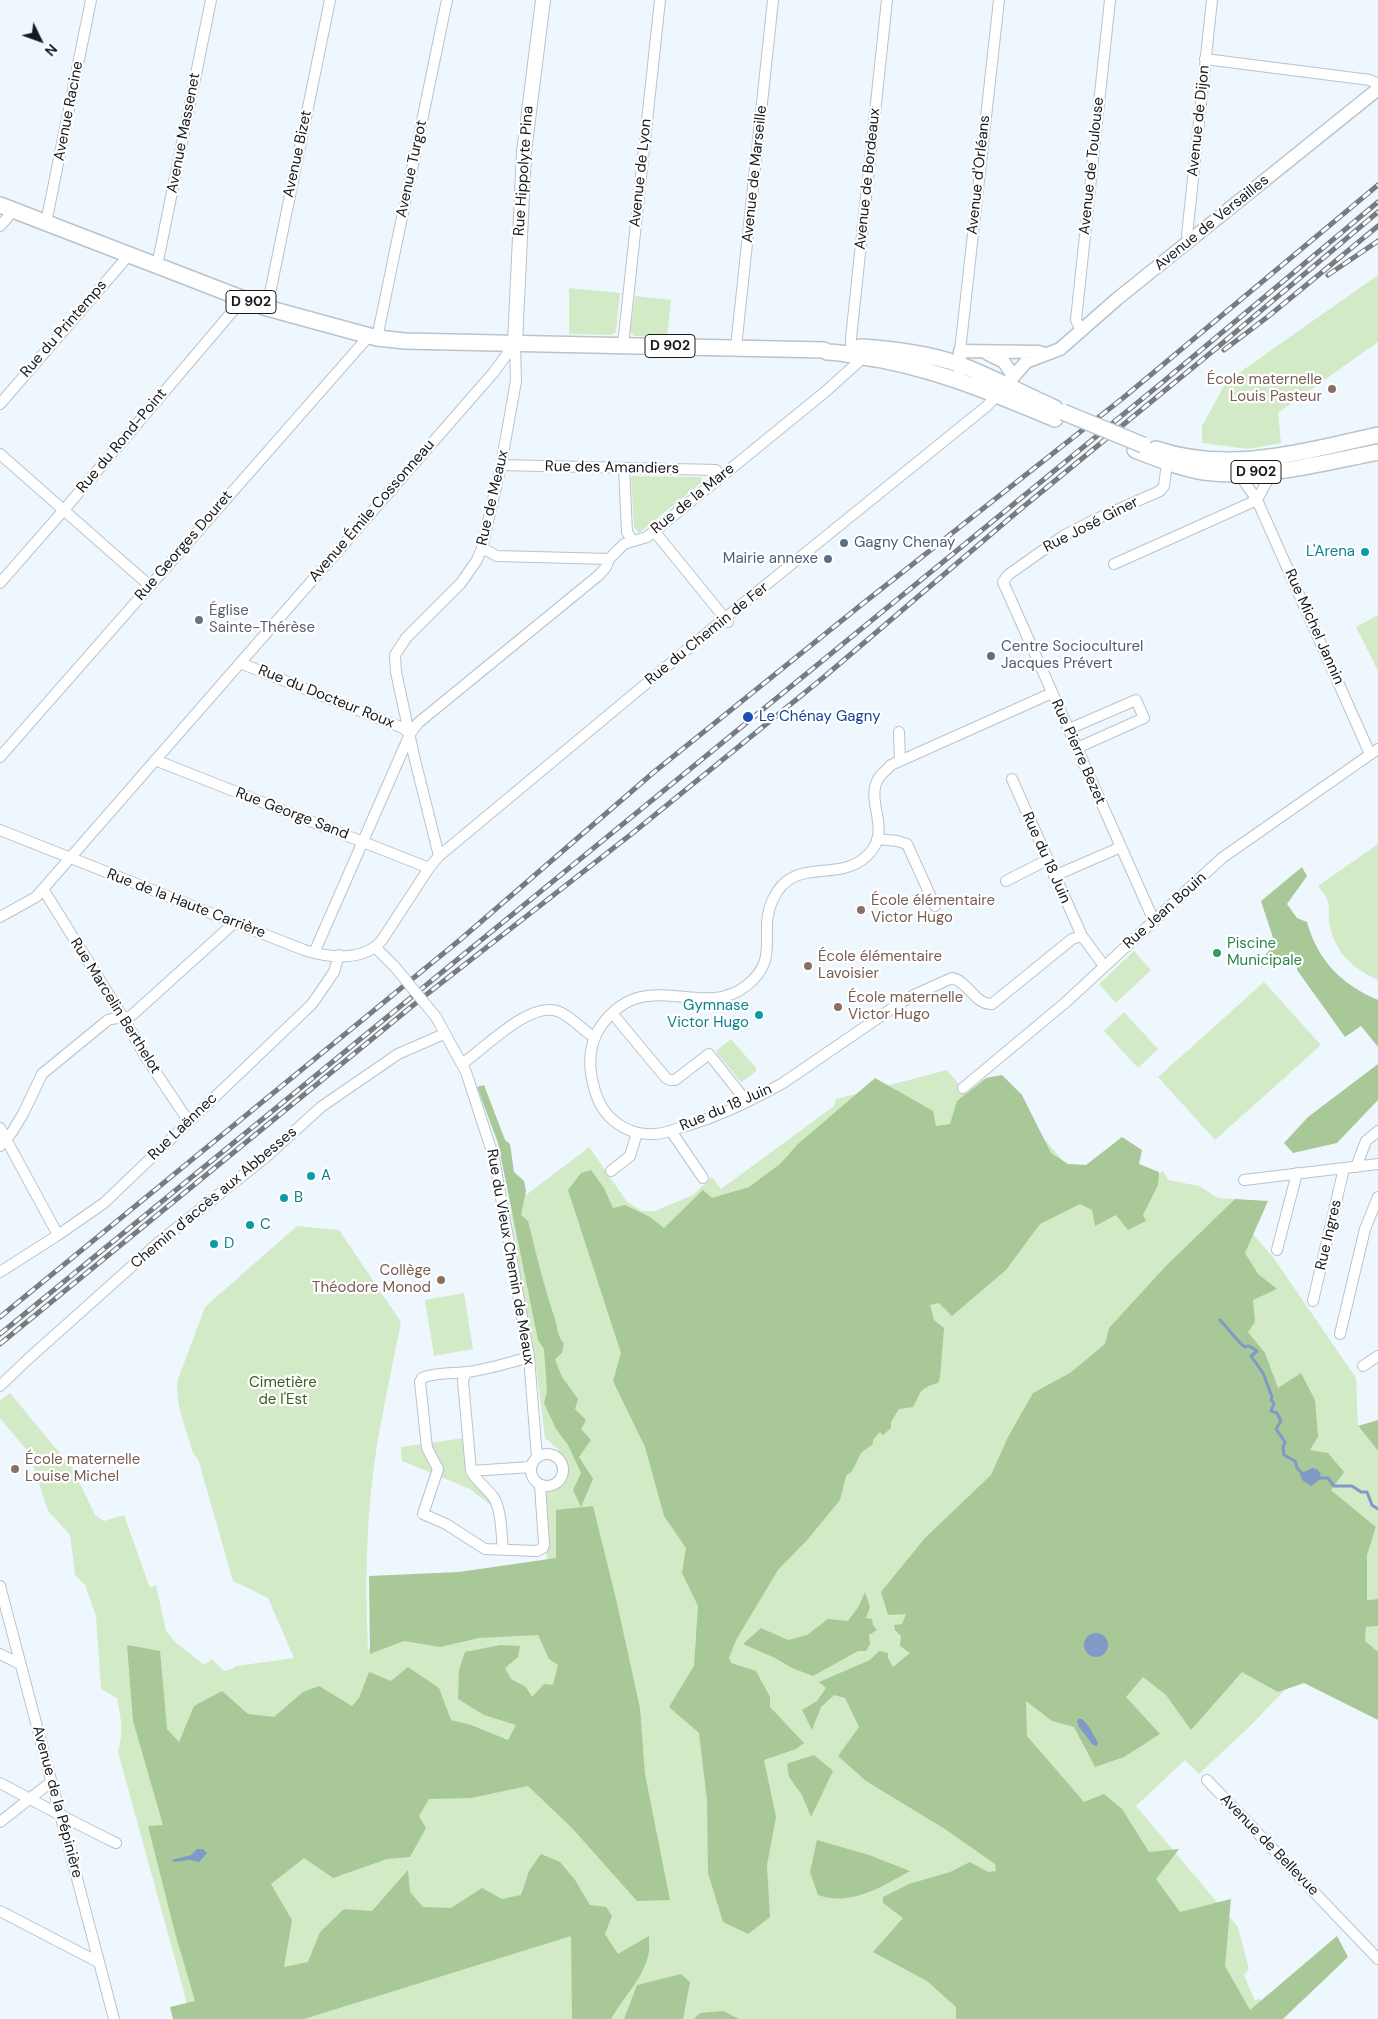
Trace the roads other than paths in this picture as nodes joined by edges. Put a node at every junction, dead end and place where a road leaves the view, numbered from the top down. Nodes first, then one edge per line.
1 (91, 0) edge
2 (211, 0) edge
3 (330, 0) edge
4 (447, 0) edge
5 (543, 0) edge
6 (660, 0) edge
7 (773, 0) edge
8 (887, 0) edge
9 (999, 0) edge
10 (1110, 0) edge
11 (1212, 0) edge
12 (1205, 59) junction
13 (1378, 84) edge
14 (1378, 89) edge
15 (7, 207) edge
16 (46, 223) junction
17 (0, 226) edge
18 (1191, 240) junction
19 (129, 255) junction
20 (157, 266) junction
21 (243, 299) junction
22 (267, 308) junction
23 (1081, 331) junction
24 (373, 337) junction
25 (515, 343) junction
26 (622, 345) junction
27 (736, 348) junction
28 (980, 352) junction
29 (858, 353) junction
30 (1044, 354) junction
31 (960, 358) junction
32 (960, 380) junction
33 (1006, 385) junction
34 (0, 404) edge
35 (1378, 435) edge
36 (1139, 448) junction
37 (1378, 452) edge
38 (0, 454) edge
39 (1167, 463) junction
40 (501, 465) junction
41 (624, 468) junction
42 (1273, 470) junction
43 (1239, 474) junction
44 (721, 476) junction
45 (1258, 500) junction
46 (63, 511) junction
47 (654, 531) junction
48 (632, 540) junction
49 (482, 548) junction
50 (609, 559) junction
51 (1114, 564) dead end
52 (0, 582) edge
53 (1003, 582) joint
54 (150, 586) junction
55 (727, 620) junction
56 (240, 663) junction
57 (1052, 693) junction
58 (1069, 729) junction
59 (899, 732) dead end
60 (410, 734) junction
61 (1077, 748) junction
62 (1374, 752) edge
63 (0, 757) edge
64 (155, 760) junction
65 (900, 761) junction
66 (1012, 779) dead end
67 (0, 830) edge
68 (877, 839) junction
69 (362, 842) junction
70 (1121, 847) junction
71 (439, 856) junction
72 (70, 858) junction
73 (1048, 860) junction
74 (429, 868) junction
75 (1054, 876) junction
76 (1006, 881) dead end
77 (43, 889) junction
78 (935, 906) dead end
79 (0, 917) edge
80 (1154, 922) junction
81 (234, 923) junction
82 (1082, 936) junction
83 (376, 948) junction
84 (314, 953) junction
85 (339, 955) junction
86 (1104, 966) junction
87 (612, 1014) junction
88 (124, 1019) junction
89 (444, 1034) junction
90 (594, 1037) junction
91 (462, 1064) junction
92 (963, 1088) dead end
93 (747, 1102) junction
94 (189, 1122) junction
95 (0, 1128) edge
96 (671, 1131) junction
97 (1378, 1131) edge
98 (637, 1133) junction
99 (3, 1143) edge
100 (1378, 1164) edge
101 (1356, 1167) junction
102 (1344, 1168) junction
103 (612, 1171) dead end
104 (1297, 1173) junction
105 (703, 1178) dead end
106 (1244, 1180) dead end
107 (1378, 1197) edge
108 (58, 1235) junction
109 (1277, 1250) dead end
110 (0, 1272) edge
111 (1313, 1301) dead end
112 (1340, 1334) dead end
113 (1378, 1356) edge
114 (530, 1357) junction
115 (1363, 1366) dead end
116 (466, 1372) junction
117 (0, 1386) edge
118 (534, 1462) junction
119 (471, 1471) junction
120 (540, 1485) junction
121 (503, 1550) junction
122 (0, 1586) edge
123 (0, 1654) edge
124 (20, 1664) junction
125 (1207, 1780) dead end
126 (51, 1782) junction
127 (0, 1783) edge
128 (29, 1798) junction
129 (61, 1817) junction
130 (0, 1822) edge
131 (116, 1843) dead end
132 (0, 1911) edge
133 (1378, 1960) edge
134 (98, 1962) junction
135 (114, 2019) edge

1 - 16 street, Avenue Racine
2 - 20 street, Avenue Massenet
3 - 22 street, Avenue Bizet
4 - 24 street, Avenue Turgot
5 - 25 main road, Rue Hippolyte Pina
6 - 26 street, Avenue de Lyon
7 - 27 street, Avenue de Marseille
8 - 29 street, Avenue de Bordeaux
9 - 31 street, Avenue d'Orléans
10 - 23 street, Avenue de Toulouse
11 - 12 street, Avenue de Dijon
12 - 13 street
12 - 18 street, Avenue de Dijon
14 - 18 street, Avenue de Versailles
15 - 16 main road, D 902
15 - 17 street
16 - 19 main road, D 902
18 - 23 street, Avenue de Versailles
19 - 20 main road, D 902
19 - 34 street, Rue du Printemps
20 - 21 main road, D 902
21 - 22 main road, D 902
21 - 46 street, Rue du Rond-Point
22 - 24 main road, D 902
23 - 30 street, Avenue de Versailles
24 - 25 main road, D 902
24 - 54 street, Rue Georges Douret
25 - 26 main road, D 902
25 - 40 street, Rue de Meaux
25 - 56 street, Avenue Émile Cossonneau
26 - 27 main road, D 902
27 - 29 main road, D 902
28 - 30 street, Avenue de Versailles
28 - 31 street, Avenue de Versailles
28 - 33 street, Avenue de Versailles
29 - 31 main road, D 902
29 - 32 main road, D 902
29 - 44 street, Rue de la Mare
30 - 33 street, Avenue de Versailles
31 - 32 street
31 - 33 main road, D 902
32 - 33 main road, D 902
33 - 36 main road, D 902, bridge
33 - 55 street, Rue du Chemin de Fer
35 - 36 main road, D 902
36 - 39 main road, D 902
37 - 42 main road, D 902
38 - 46 street
39 - 43 main road, D 902
39 - 53 street, Rue José Giner
40 - 41 street, Rue des Amandiers
40 - 49 street, Rue de Meaux
41 - 44 street, Rue des Amandiers
41 - 48 street
42 - 43 main road, D 902
42 - 45 street
43 - 45 street, Rue Michel Jannin
44 - 47 street, Rue de la Mare
45 - 51 street
45 - 62 street, Rue Michel Jannin
46 - 52 street, Rue du Rond-Point
46 - 54 street
47 - 48 street, Rue de la Mare
47 - 55 street
48 - 50 street, Rue de la Mare
49 - 50 street
49 - 60 street, Rue de Meaux
50 - 60 street, Rue de la Mare
53 - 57 street, Rue Pierre Bezet
54 - 63 street, Rue Georges Douret
55 - 71 street, Rue du Chemin de Fer
56 - 60 street, Rue du Docteur Roux
56 - 64 street, Avenue Émile Cossonneau
57 - 58 street, Rue Pierre Bezet
57 - 65 street
58 - 61 street, Rue Pierre Bezet
58 - 61 street
59 - 65 street
60 - 69 street, Rue de la Mare
60 - 71 street, Rue de Meaux
61 - 70 street, Rue Pierre Bezet
62 - 80 street, Rue Jean Bouin
64 - 69 street, Rue George Sand
64 - 72 street, Avenue Émile Cossonneau
65 - 68 street
66 - 73 street, Rue du 18 Juin
67 - 72 street, Rue de la Haute Carrière
68 - 78 street
68 - 87 street, Rue du 18 Juin
69 - 74 street, Rue George Sand
69 - 84 street, Rue de la Mare
70 - 75 street
70 - 80 street, Rue Pierre Bezet
71 - 74 street
72 - 77 street, Avenue Émile Cossonneau
72 - 81 street, Rue de la Haute Carrière
73 - 75 street, Rue du 18 Juin
73 - 76 street
74 - 83 street
75 - 82 street, Rue du 18 Juin
77 - 79 street, Avenue Émile Cossonneau
77 - 88 street, Rue Marcelin Berthelot
80 - 86 street, Rue Jean Bouin
81 - 84 street, Rue de la Haute Carrière
81 - 88 street
82 - 86 street, Rue du 18 Juin
82 - 93 street, Rue du 18 Juin
83 - 85 street, Rue de la Haute Carrière
83 - 89 street, Rue du Vieux Chemin de Meaux, bridge
84 - 85 street, Rue de la Haute Carrière
85 - 94 street, Rue Laënnec
86 - 92 street, Rue Jean Bouin
87 - 90 street, Rue du 18 Juin
87 - 93 street
88 - 94 street, Rue Marcelin Berthelot
88 - 99 street
89 - 91 street, Rue du Vieux Chemin de Meaux
89 - 117 street, Chemin d'accès aux Abbesses
90 - 91 street
90 - 98 street, Rue du 18 Juin
91 - 114 street, Rue du Vieux Chemin de Meaux
93 - 96 street, Rue du 18 Juin
94 - 108 street, Rue Laënnec
95 - 99 street
96 - 98 street, Rue du 18 Juin
96 - 105 street
97 - 101 street
98 - 103 street
99 - 108 street
100 - 101 street
101 - 102 street
102 - 104 street
102 - 111 street, Rue Ingres
104 - 106 street
104 - 109 street
107 - 112 street
108 - 110 street, Rue Laënnec
113 - 115 street
114 - 116 street
114 - 118 street, Rue du Vieux Chemin de Meaux
116 - 119 street
116 - 121 street
118 - 119 street
118 - 120 street
118 - 120 street
119 - 121 street
120 - 121 street
122 - 124 street, Avenue de la Pépinière
123 - 124 street
124 - 126 street, Avenue de la Pépinière
125 - 133 street, Avenue de Bellevue
126 - 128 street
126 - 129 street, Avenue de la Pépinière
127 - 128 street
128 - 129 street
128 - 130 street
129 - 131 street
129 - 134 street, Avenue de la Pépinière
132 - 134 street
134 - 135 street, Avenue de la Pépinière

